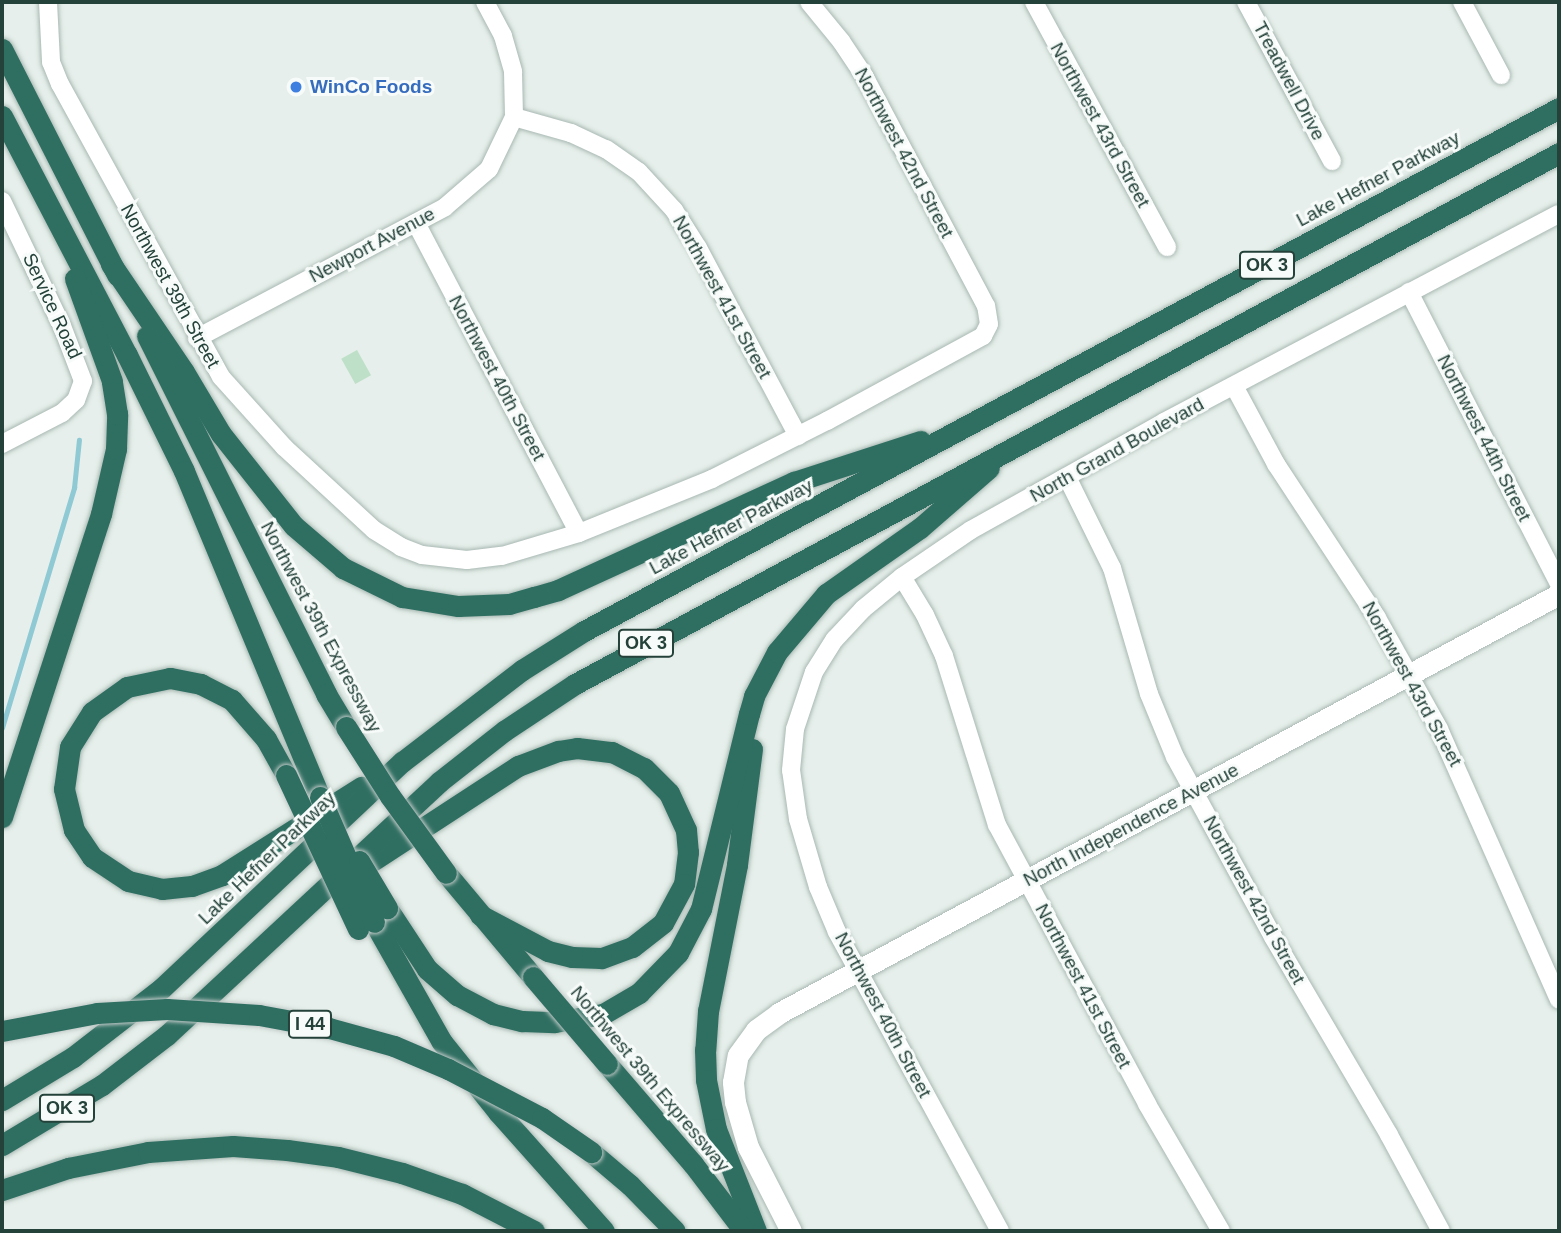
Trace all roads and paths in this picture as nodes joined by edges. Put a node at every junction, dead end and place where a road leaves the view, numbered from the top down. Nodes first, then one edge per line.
1 (48, 2) edge
2 (485, 2) edge
3 (809, 2) edge
4 (1034, 2) edge
5 (1247, 2) edge
6 (1462, 2) edge
7 (2, 49) edge
8 (1501, 75) dead end
9 (1559, 108) edge
10 (2, 116) edge
11 (514, 117) junction
12 (1559, 153) edge
13 (1332, 161) dead end
14 (45, 198) junction
15 (2, 201) edge
16 (1559, 214) edge
17 (416, 223) junction
18 (1167, 247) dead end
19 (111, 264) junction
20 (1409, 292) junction
21 (197, 338) junction
22 (1234, 386) junction
23 (975, 423) junction
24 (798, 436) junction
25 (2, 444) edge
26 (1016, 444) junction
27 (1067, 477) junction
28 (579, 533) junction
29 (902, 577) junction
30 (1559, 584) edge
31 (1559, 594) edge
32 (771, 665) junction
33 (1409, 675) junction
34 (402, 762) junction
35 (792, 789) joint
36 (1193, 791) junction
37 (2, 817) edge
38 (1026, 881) junction
39 (315, 899) junction
40 (480, 915) junction
41 (373, 920) junction
42 (858, 970) junction
43 (1559, 1000) edge
44 (2, 1031) edge
45 (2, 1100) edge
46 (2, 1145) edge
47 (2, 1190) edge
48 (534, 1231) edge
49 (604, 1231) edge
50 (675, 1231) edge
51 (744, 1231) edge
52 (756, 1231) edge
53 (791, 1231) edge
54 (1000, 1231) edge
55 (1221, 1231) edge
56 (1441, 1231) edge

1 - 21 street, Northwest 39th Street
2 - 11 street
3 - 24 street, Northwest 42nd Street
4 - 18 street, Northwest 43rd Street
5 - 13 street, Treadwell Drive
6 - 8 street
7 - 19 highway, Northwest 39th Expressway
9 - 23 highway, Lake Hefner Parkway / OK 3
10 - 14 highway
11 - 17 street, Newport Avenue
11 - 24 street, Northwest 41st Street
12 - 26 highway, OK 3
14 - 37 highway
14 - 41 highway, bridge
15 - 25 street, Service Road
16 - 20 street, North Grand Boulevard
17 - 21 street, Newport Avenue
17 - 28 street, Northwest 40th Street
19 - 23 highway
19 - 40 highway, Northwest 39th Expressway, bridge
20 - 22 street, North Grand Boulevard
20 - 30 street, Northwest 44th Street
21 - 28 street, Northwest 39th Street
22 - 27 street, North Grand Boulevard
22 - 33 street, Northwest 43rd Street
23 - 34 highway, Lake Hefner Parkway / OK 3
24 - 28 street
26 - 32 highway
26 - 39 highway, OK 3
27 - 29 street, North Grand Boulevard
27 - 36 street, Northwest 42nd Street
29 - 35 street, North Grand Boulevard
29 - 38 street, Northwest 41st Street
31 - 33 street, North Independence Avenue
32 - 41 highway
32 - 52 highway
33 - 36 street, North Independence Avenue
33 - 43 street, Northwest 43rd Street
34 - 41 highway, bridge
34 - 45 highway, Lake Hefner Parkway / OK 3
35 - 42 street, Northwest 40th Street
36 - 38 street, North Independence Avenue
36 - 56 street, Northwest 42nd Street
38 - 42 street, North Independence Avenue
38 - 55 street, Northwest 41st Street
39 - 40 highway
39 - 46 highway, OK 3
40 - 51 highway, Northwest 39th Expressway, bridge
41 - 49 highway
42 - 53 street, North Independence Avenue
42 - 54 street, Northwest 40th Street
44 - 50 highway, I 44, bridge
47 - 48 highway

